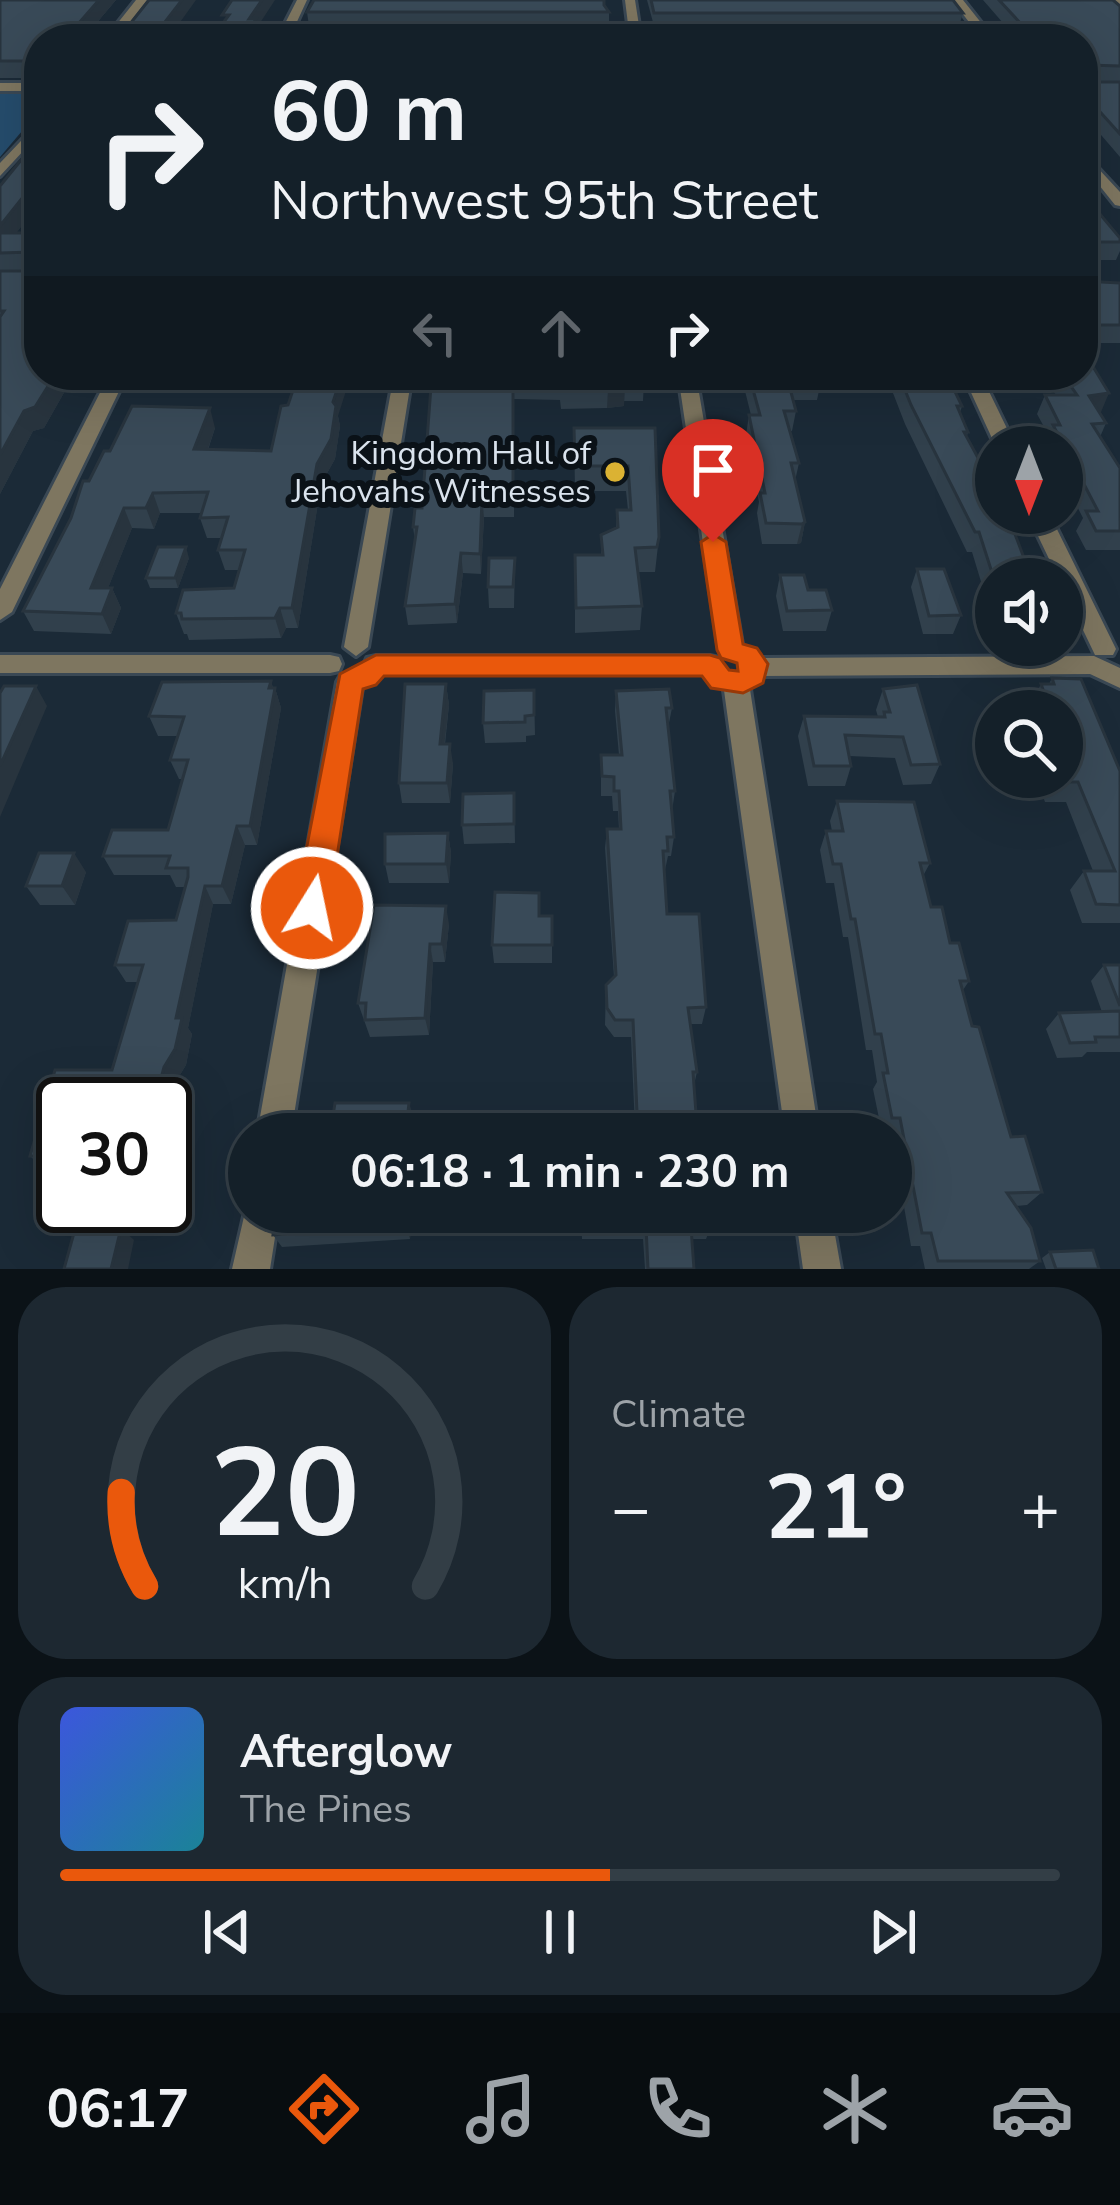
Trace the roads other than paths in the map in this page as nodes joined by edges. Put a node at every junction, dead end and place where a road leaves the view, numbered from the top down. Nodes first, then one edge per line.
1 (142, 0) edge
2 (957, 0) edge
3 (123, 24) edge
4 (976, 24) edge
5 (24, 143) edge
6 (0, 172) edge
7 (1098, 175) edge
8 (1120, 202) edge
9 (111, 390) edge
10 (400, 390) edge
11 (689, 390) edge
12 (979, 390) edge
13 (996, 426) edge
14 (1048, 534) edge
15 (0, 612) edge
16 (1106, 655) edge
17 (720, 658) junction
18 (0, 664) edge
19 (352, 670) junction
20 (745, 675) junction
21 (1120, 679) edge
22 (278, 1113) edge
23 (799, 1113) edge
24 (257, 1233) edge
25 (816, 1233) edge
26 (251, 1269) edge
27 (822, 1269) edge

1 - 3 street
2 - 4 street
5 - 6 street
7 - 8 street
9 - 15 street
10 - 19 street
11 - 17 street
12 - 13 street
14 - 16 street
16 - 20 street
16 - 21 street
17 - 19 street
17 - 20 street
18 - 19 street
19 - 22 street
20 - 23 street
24 - 26 street
25 - 27 street

